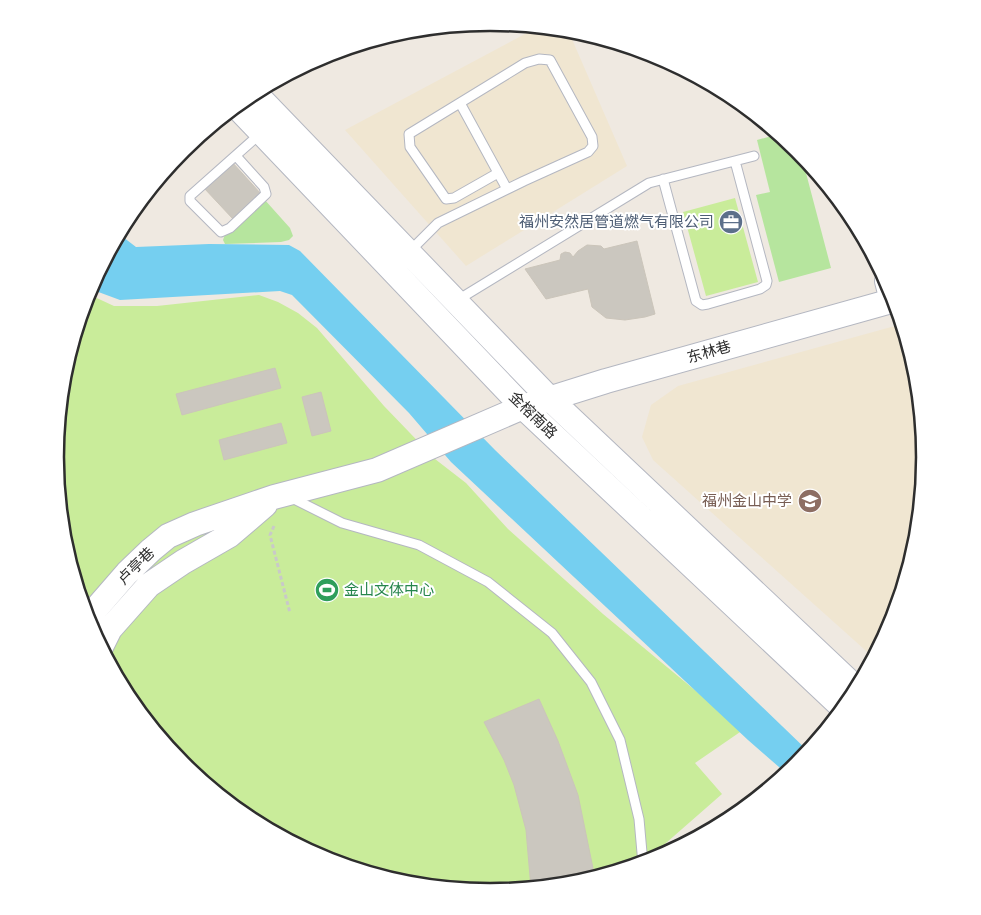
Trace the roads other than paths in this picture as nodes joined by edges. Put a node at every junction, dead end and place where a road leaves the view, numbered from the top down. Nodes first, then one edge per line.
1 (261, 98) edge
2 (460, 103) junction
3 (241, 112) edge
4 (262, 133) junction
5 (236, 156) junction
6 (754, 156) dead end
7 (735, 161) junction
8 (498, 173) junction
9 (663, 179) junction
10 (507, 189) junction
11 (409, 252) junction
12 (885, 296) edge
13 (456, 300) junction
14 (550, 399) junction
15 (523, 407) junction
16 (377, 470) joint
17 (279, 496) junction
18 (93, 612) edge
19 (105, 639) edge
20 (851, 684) edge
21 (838, 704) edge
22 (642, 856) edge

1 - 11 main road, 金榕南路
2 - 8 lane
2 - 8 lane
2 - 10 lane
3 - 4 main road, 金榕南路
4 - 5 lane
4 - 15 main road, 金榕南路
5 - 5 lane
6 - 7 lane
7 - 9 lane
7 - 9 lane
8 - 10 lane
9 - 13 lane
10 - 11 lane
11 - 13 main road, 金榕南路
12 - 14 main road, 东林巷
13 - 14 main road, 金榕南路
14 - 15 main road, 东林巷
14 - 20 main road, 金榕南路
15 - 16 main road, 东林巷
15 - 21 main road, 金榕南路
16 - 17 main road, 卢亭巷
17 - 18 main road, 卢亭巷
17 - 19 main road
17 - 22 lane

